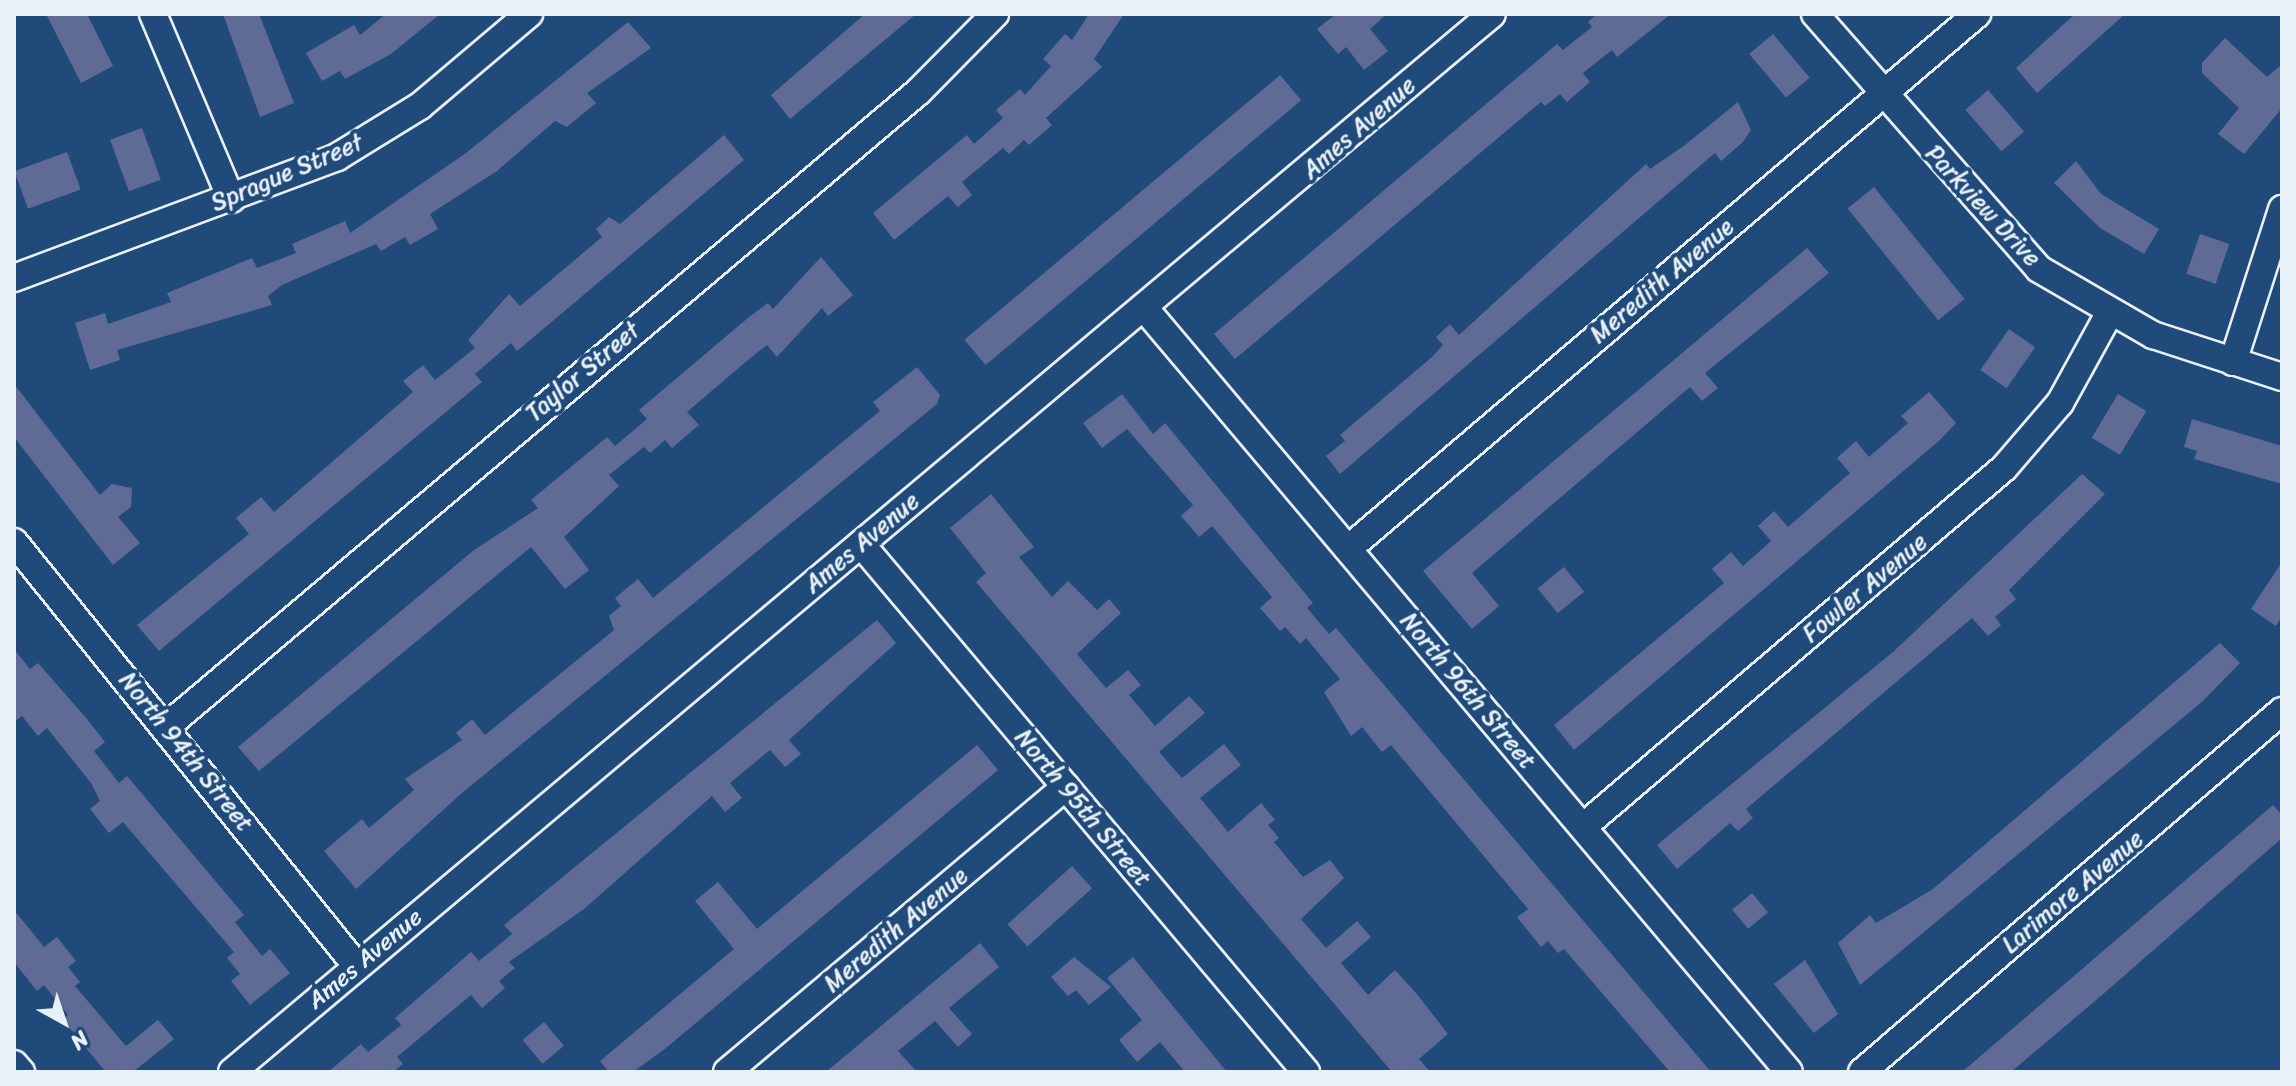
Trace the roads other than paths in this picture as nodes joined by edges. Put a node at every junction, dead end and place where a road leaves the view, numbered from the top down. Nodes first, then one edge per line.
1 (153, 14) edge
2 (529, 14) edge
3 (995, 14) edge
4 (1492, 14) edge
5 (1815, 14) edge
6 (1977, 14) edge
7 (1461, 24) edge
8 (1883, 94) junction
9 (231, 199) junction
10 (2282, 209) edge
11 (14, 278) edge
12 (1146, 310) junction
13 (2109, 314) junction
14 (2233, 362) junction
15 (2282, 377) edge
16 (14, 542) edge
17 (861, 544) junction
18 (1348, 549) junction
19 (2282, 711) edge
20 (166, 727) junction
21 (1066, 787) junction
22 (1583, 827) junction
23 (355, 964) junction
24 (14, 1064) edge
25 (21, 1072) edge
26 (232, 1072) edge
27 (727, 1072) edge
28 (1306, 1072) edge
29 (1789, 1072) edge
30 (1862, 1072) edge

1 - 9 street
2 - 9 street, Sprague Street
3 - 20 street, Taylor Street
4 - 7 street, Ames Avenue
5 - 8 street, Parkview Drive
6 - 8 street, Meredith Avenue
7 - 12 street, Ames Avenue
8 - 13 street, Parkview Drive
8 - 18 street, Meredith Avenue
9 - 11 street, Sprague Street
10 - 14 street
12 - 17 street, Ames Avenue
12 - 18 street, North 96th Street
13 - 14 street, Parkview Drive
13 - 22 street, Fowler Avenue
14 - 15 street, Parkview Drive
16 - 20 street, North 94th Street
17 - 21 street, North 95th Street
17 - 23 street, Ames Avenue
18 - 22 street, North 96th Street
19 - 30 street, Larimore Avenue
20 - 23 street, North 94th Street
21 - 27 street, Meredith Avenue
21 - 28 street, North 95th Street
22 - 29 street, North 96th Street
23 - 26 street, Ames Avenue
24 - 25 street

